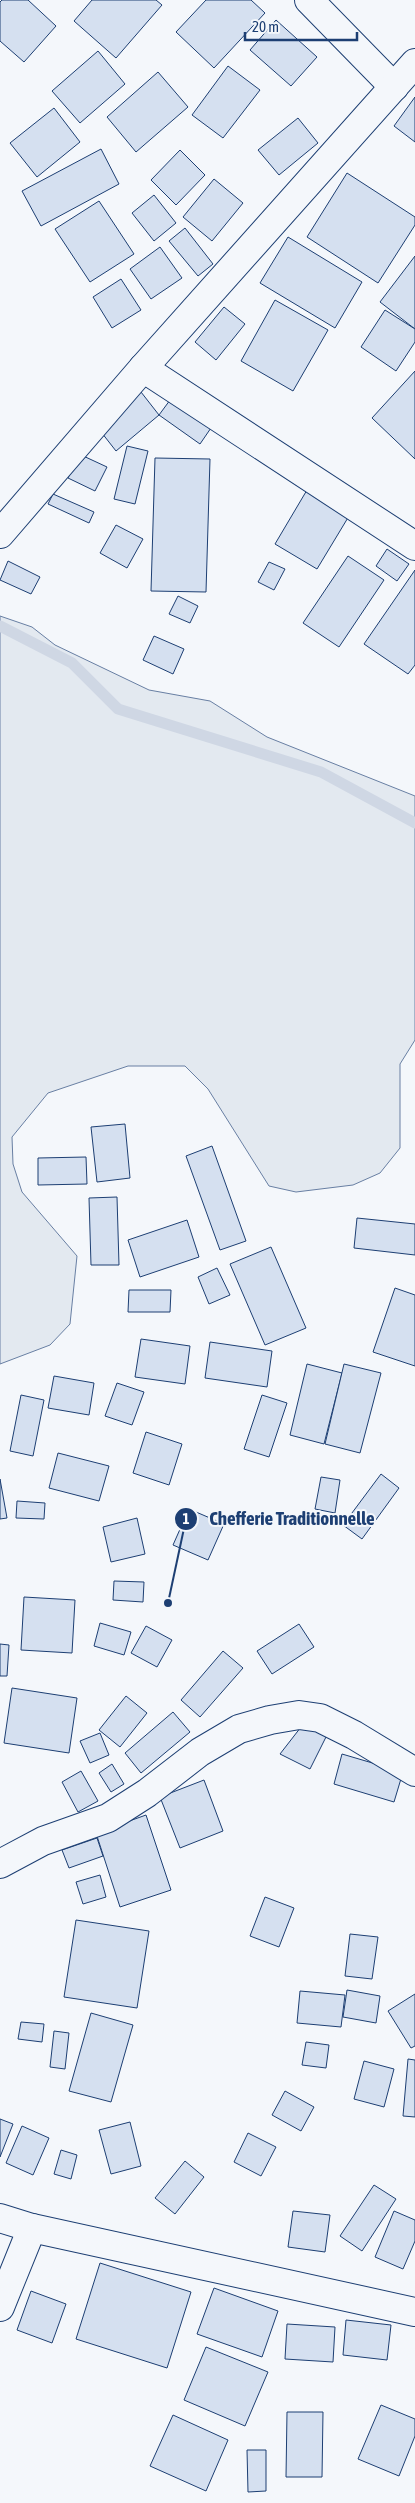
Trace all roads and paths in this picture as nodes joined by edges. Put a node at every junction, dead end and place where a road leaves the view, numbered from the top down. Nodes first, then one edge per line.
1 (309, 0) edge
2 (415, 63) edge
3 (394, 87) junction
4 (143, 368) junction
5 (0, 534) edge
6 (415, 546) edge
7 (415, 1772) edge
8 (0, 1864) edge
9 (0, 2218) edge
10 (32, 2228) junction
11 (0, 2307) edge
12 (415, 2312) edge

1 - 3 street
2 - 3 street
3 - 4 street
4 - 5 street
4 - 6 street
7 - 8 street
9 - 10 street
10 - 11 street
10 - 12 street

